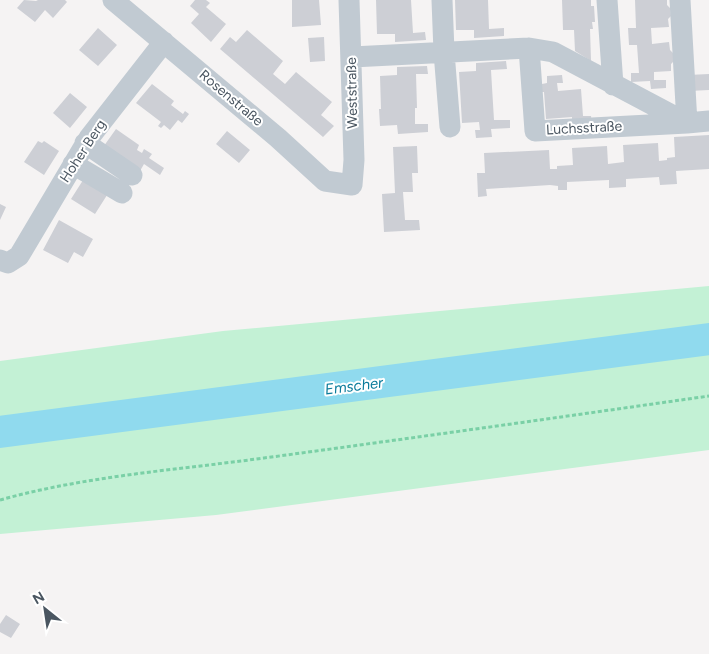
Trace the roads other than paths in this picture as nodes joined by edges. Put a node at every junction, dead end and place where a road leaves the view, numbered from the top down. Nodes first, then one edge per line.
1 (113, 0) edge
2 (349, 0) edge
3 (442, 0) edge
4 (607, 0) edge
5 (680, 0) edge
6 (164, 42) junction
7 (529, 48) junction
8 (444, 52) junction
9 (352, 57) junction
10 (613, 85) junction
11 (709, 121) edge
12 (687, 123) junction
13 (450, 127) dead end
14 (85, 144) junction
15 (73, 164) junction
16 (352, 185) joint
17 (4, 262) edge

1 - 6 street, Rosenstraße
2 - 9 street, Weststraße
3 - 8 street
4 - 10 street
5 - 12 street
6 - 14 street, Hoher Berg
6 - 16 street, Rosenstraße
7 - 8 street
7 - 10 street
7 - 12 street, Luchsstraße
8 - 9 street
8 - 13 street
9 - 16 street, Weststraße
10 - 12 street
11 - 12 street, Luchsstraße
14 - 15 street, Hoher Berg
14 - 15 street
15 - 17 street, Hoher Berg

